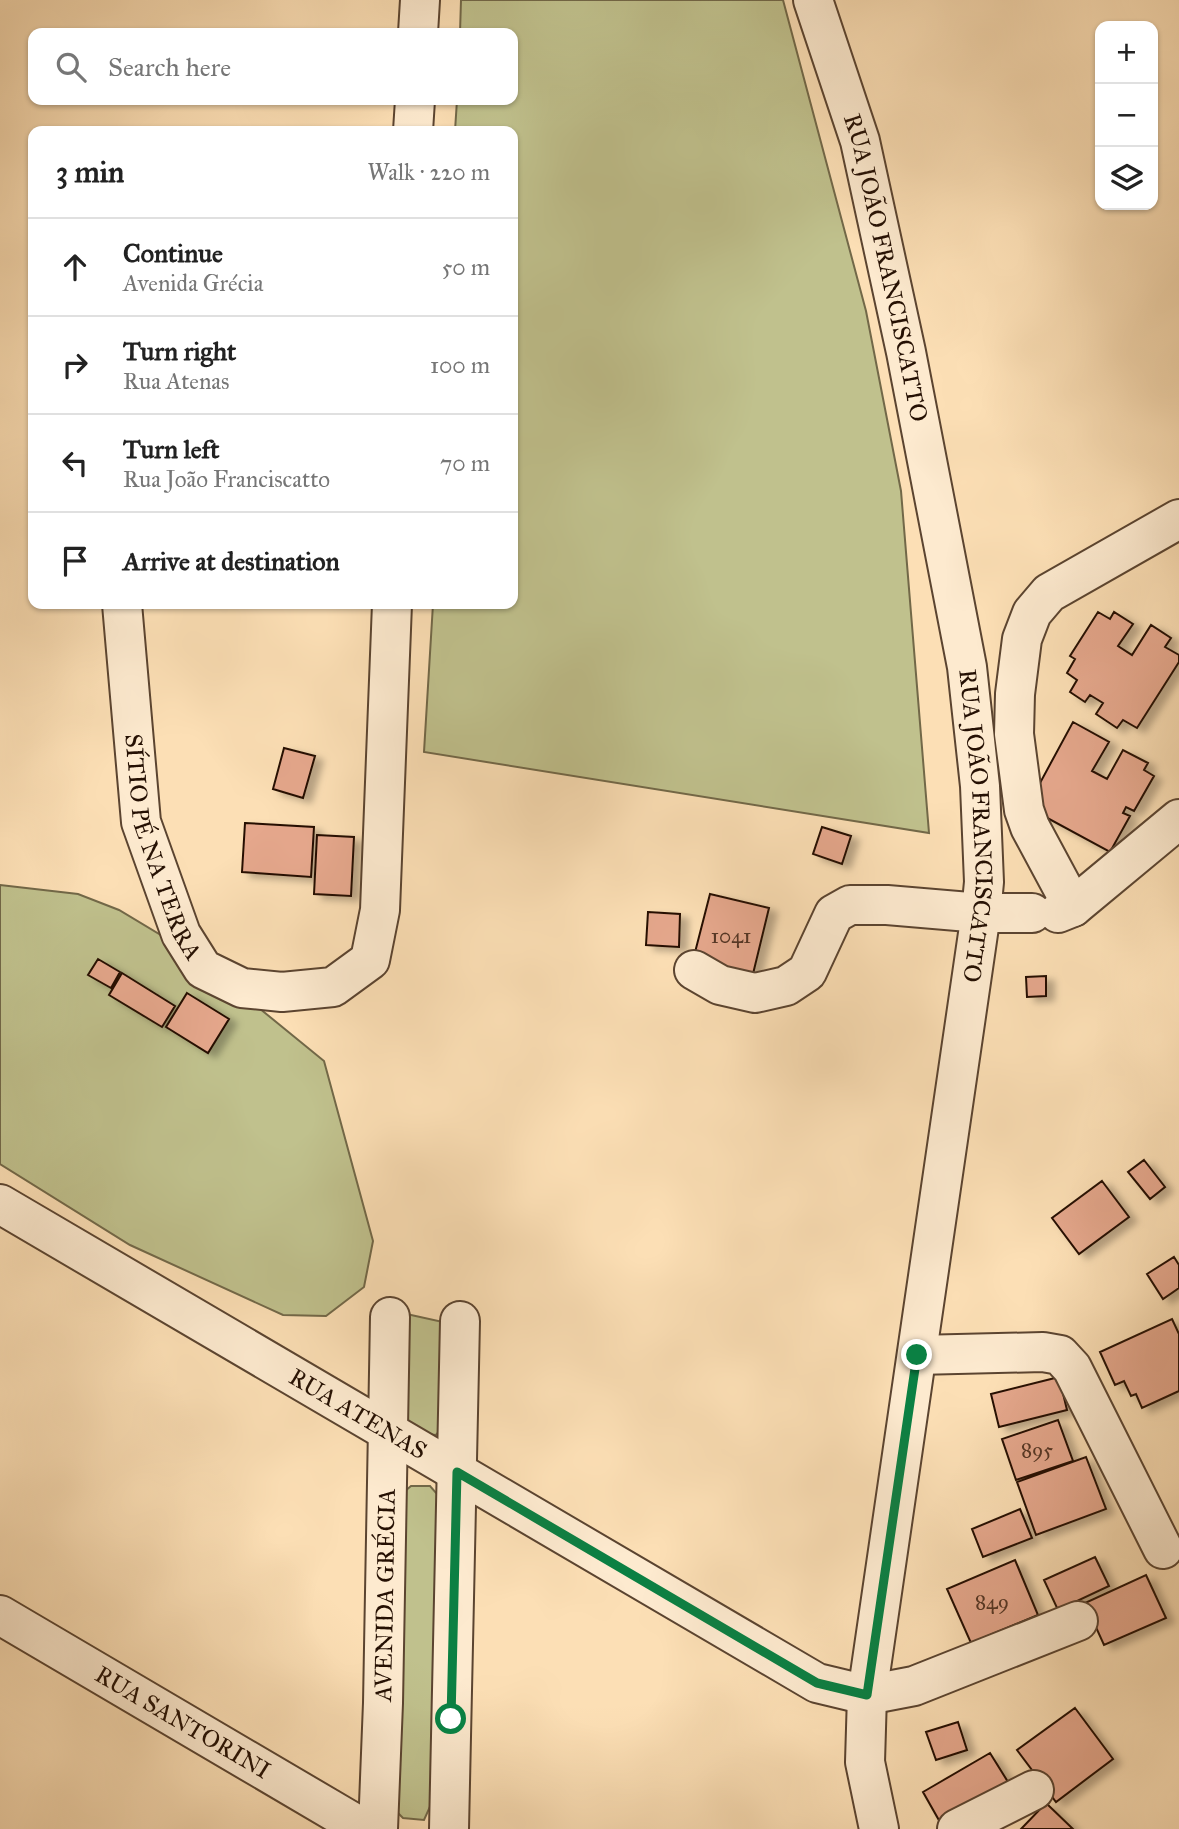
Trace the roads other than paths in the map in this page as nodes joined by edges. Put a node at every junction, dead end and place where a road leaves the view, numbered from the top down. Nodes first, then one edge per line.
1 (420, 0) edge
2 (813, 0) edge
3 (418, 28) edge
4 (415, 105) edge
5 (413, 126) edge
6 (1179, 519) edge
7 (122, 609) edge
8 (392, 609) edge
9 (1179, 819) edge
10 (1054, 911) junction
11 (981, 913) junction
12 (694, 970) dead end
13 (0, 1204) edge
14 (390, 1317) dead end
15 (460, 1321) dead end
16 (917, 1355) junction
17 (388, 1432) junction
18 (457, 1472) junction
19 (1163, 1549) dead end
20 (0, 1615) edge
21 (1078, 1621) dead end
22 (867, 1695) junction
23 (1034, 1790) dead end
24 (364, 1829) edge
25 (378, 1829) edge
26 (449, 1829) edge
27 (878, 1829) edge
28 (957, 1829) edge

1 - 3 street
2 - 11 street, RUA JOÃO FRANCISCATTO
4 - 5 street
6 - 10 street
7 - 8 street, SÍTIO PÉ NA TERRA
9 - 10 street
10 - 11 street
11 - 12 street
11 - 16 street, RUA JOÃO FRANCISCATTO
13 - 17 street, RUA ATENAS
14 - 17 street, AVENIDA GRÉCIA
15 - 18 street
16 - 19 street
16 - 22 street, RUA JOÃO FRANCISCATTO
17 - 18 street, RUA ATENAS
17 - 25 street, AVENIDA GRÉCIA
18 - 22 street, RUA ATENAS
18 - 26 street
20 - 24 street, RUA SANTORINI
21 - 22 street
22 - 27 street, RUA JOÃO FRANCISCATTO
23 - 28 street

